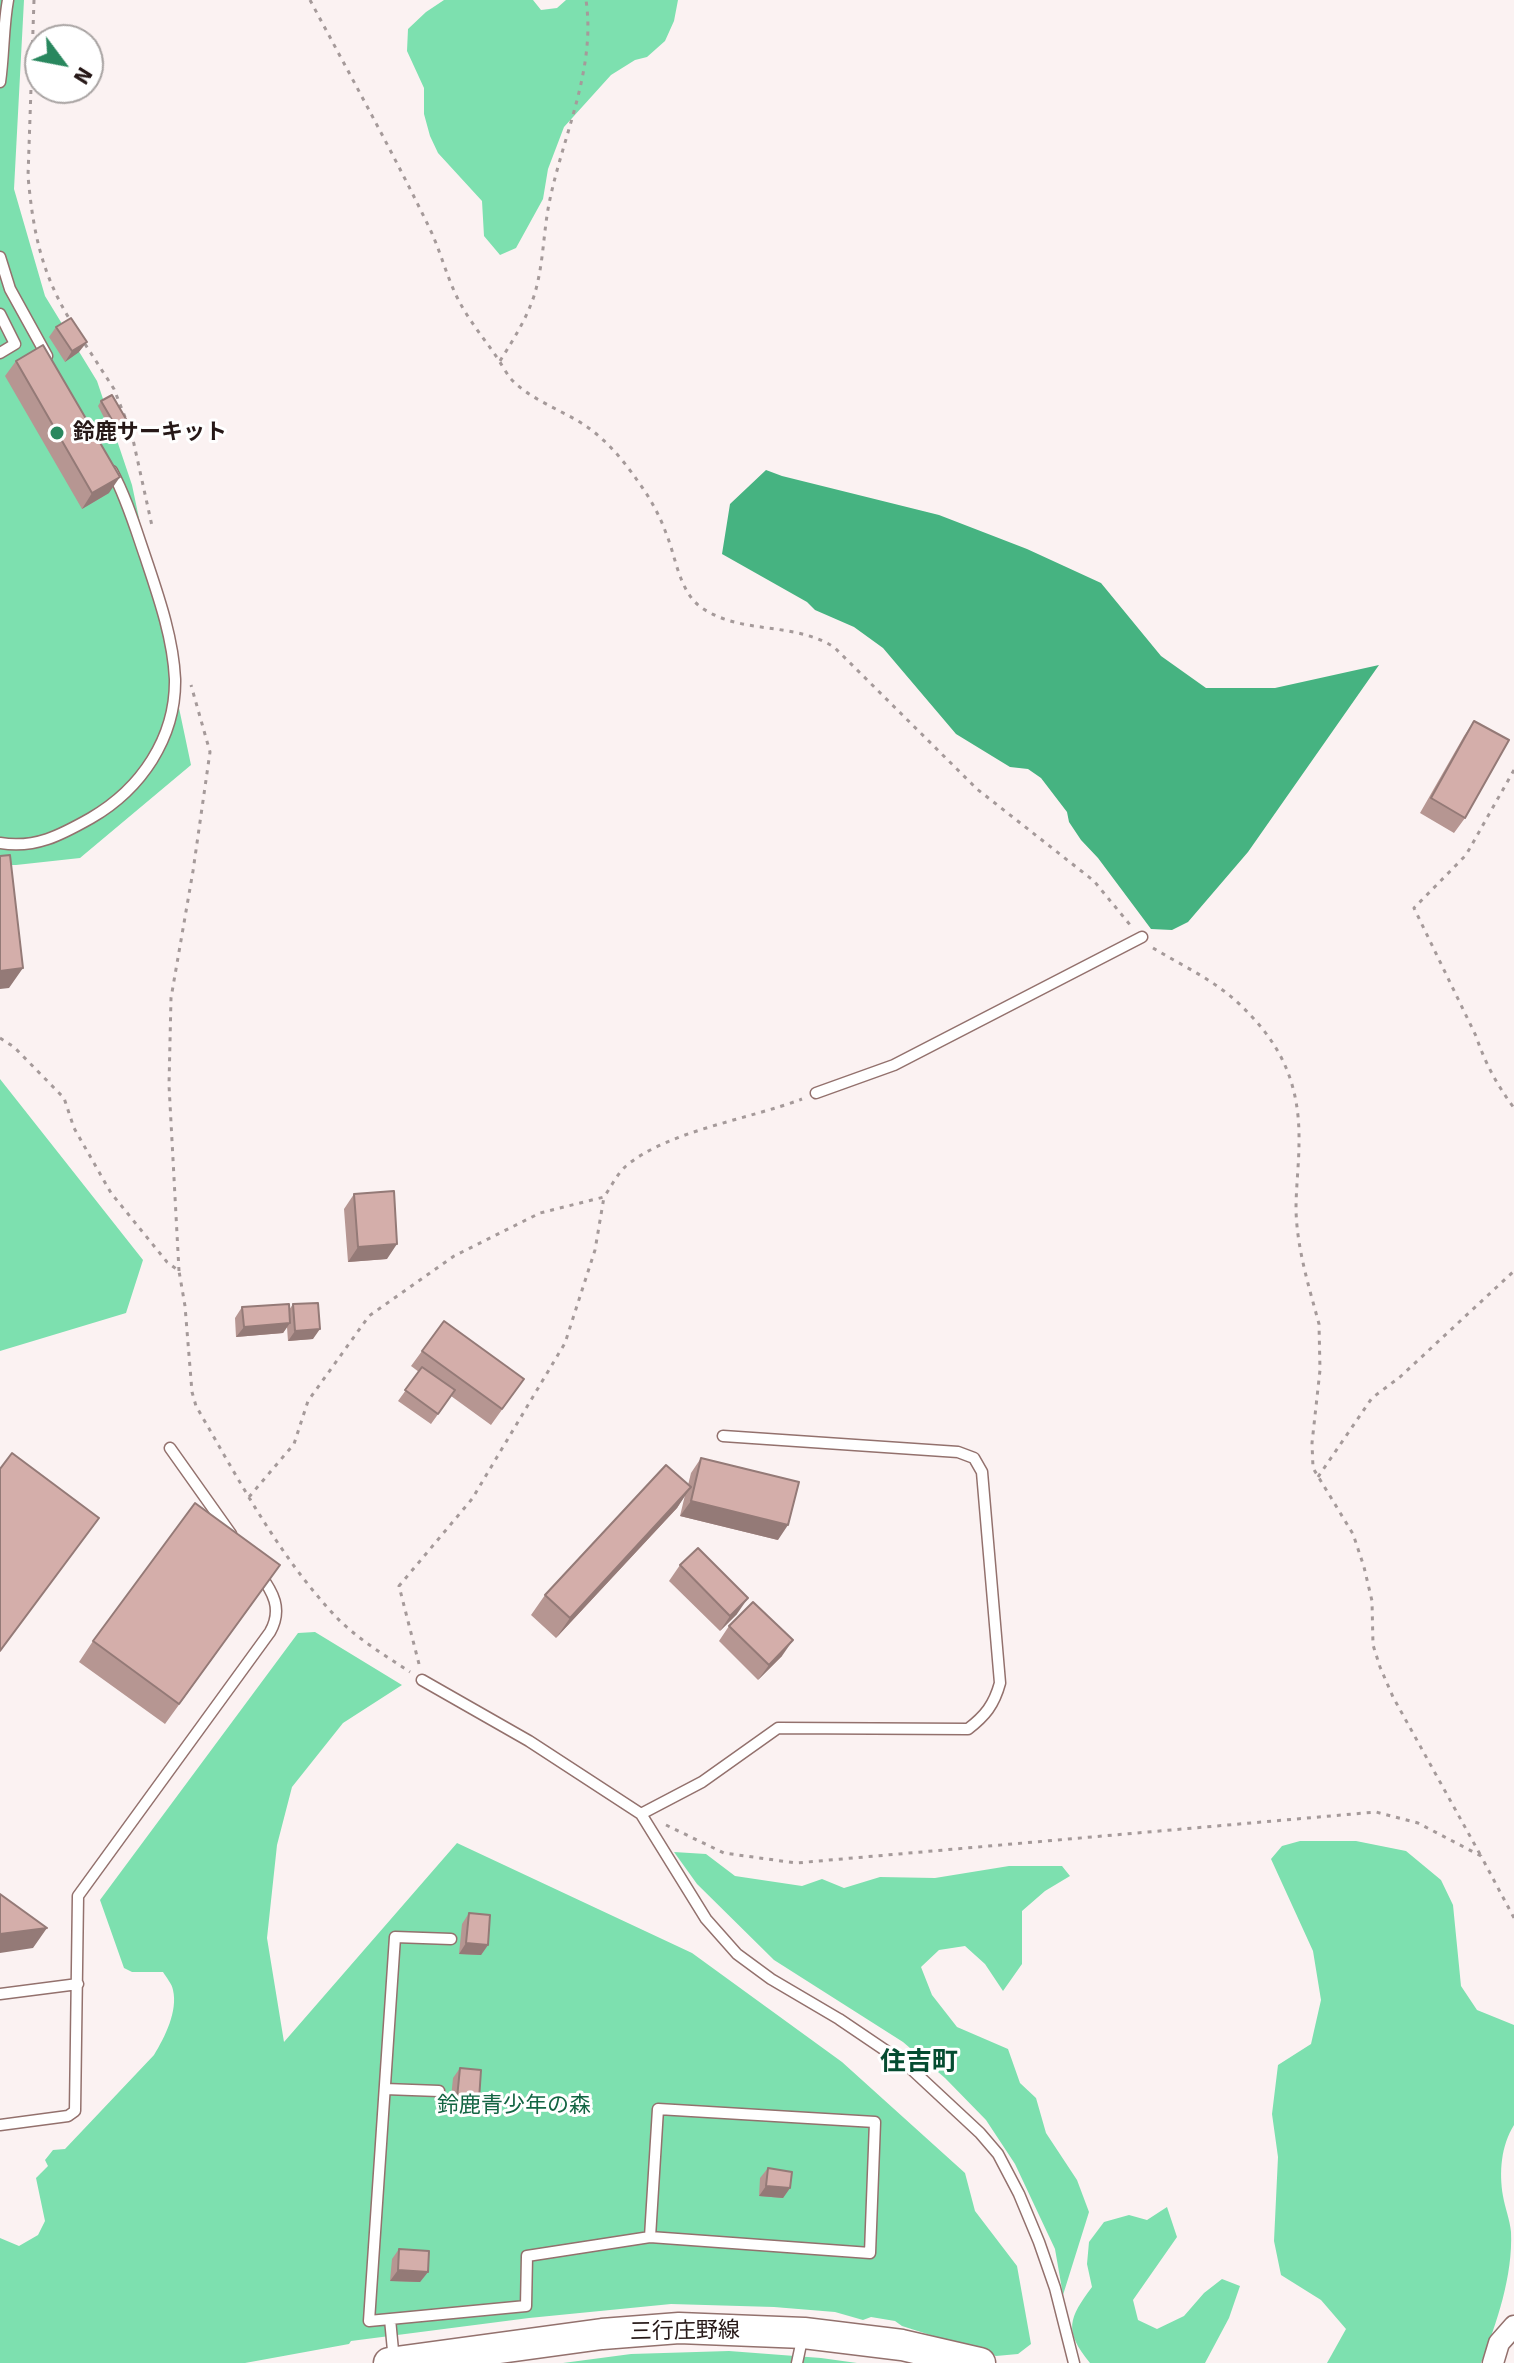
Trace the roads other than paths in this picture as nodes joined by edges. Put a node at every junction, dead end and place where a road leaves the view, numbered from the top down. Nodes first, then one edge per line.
1 (8, 0) edge
2 (2, 23) edge
3 (0, 82) edge
4 (0, 257) edge
5 (0, 314) edge
6 (0, 353) edge
7 (57, 373) edge
8 (110, 467) edge
9 (0, 843) edge
10 (1142, 937) road end
11 (816, 1093) road end
12 (723, 1436) dead end
13 (170, 1448) dead end
14 (234, 1537) edge
15 (252, 1563) edge
16 (422, 1680) road end
17 (641, 1814) junction
18 (451, 1939) dead end
19 (78, 1984) junction
20 (0, 1994) edge
21 (385, 2089) junction
22 (439, 2091) dead end
23 (0, 2125) edge
24 (650, 2237) junction
25 (390, 2319) junction
26 (1514, 2326) edge
27 (804, 2333) junction
28 (391, 2363) edge
29 (797, 2363) edge
30 (980, 2363) edge
31 (1074, 2363) edge
32 (1493, 2363) edge

1 - 2 lane
2 - 3 lane
4 - 7 lane
5 - 6 lane
8 - 9 lane
10 - 11 lane
12 - 17 lane
13 - 14 lane
15 - 19 lane
16 - 17 lane
17 - 31 lane
18 - 21 lane
19 - 20 lane
19 - 23 lane
21 - 22 lane
21 - 25 lane
24 - 24 lane
24 - 25 lane
25 - 28 lane
26 - 32 street
27 - 28 main road, 三行庄野線
27 - 29 lane
27 - 30 main road, 三行庄野線

